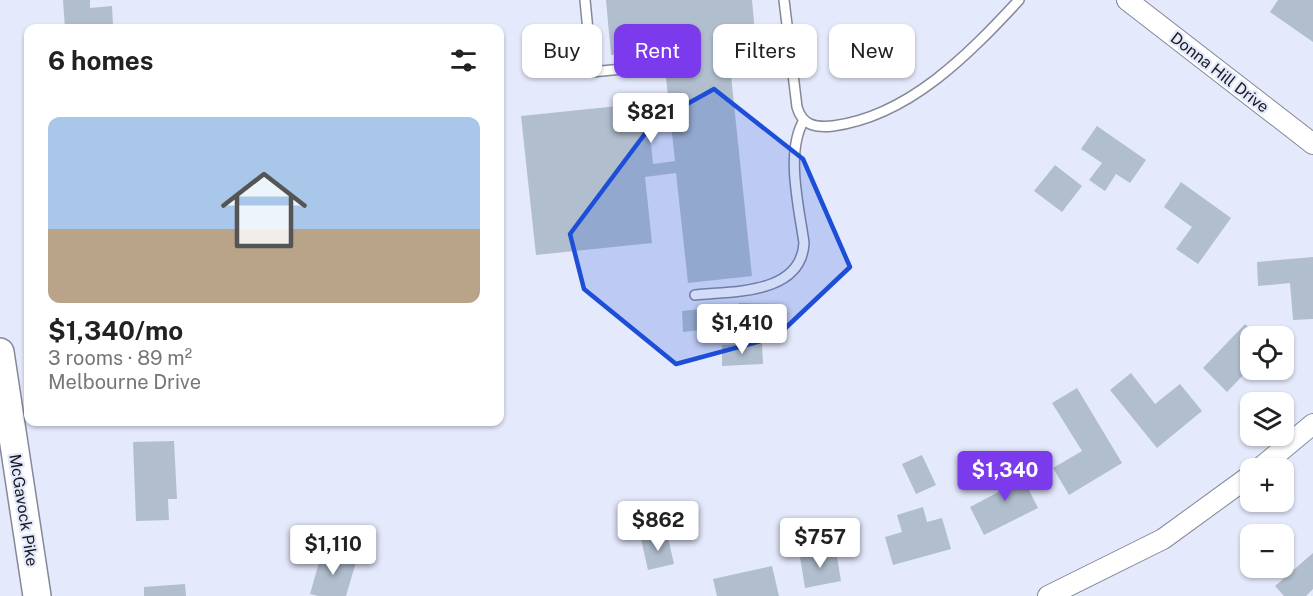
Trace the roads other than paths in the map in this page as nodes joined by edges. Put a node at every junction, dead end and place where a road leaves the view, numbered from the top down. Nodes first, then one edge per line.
1 (585, 0) edge
2 (784, 0) edge
3 (1019, 0) edge
4 (1127, 0) edge
5 (614, 70) edge
6 (804, 120) junction
7 (1313, 144) edge
8 (694, 295) dead end
9 (0, 352) edge
10 (1313, 424) edge
11 (1272, 458) edge
12 (1240, 483) edge
13 (37, 596) edge
14 (1048, 596) edge

1 - 5 lane
2 - 6 lane
3 - 6 lane
4 - 7 street, Donna Hill Drive
6 - 8 lane
9 - 13 main road, McGavock Pike
10 - 11 street
12 - 14 street

